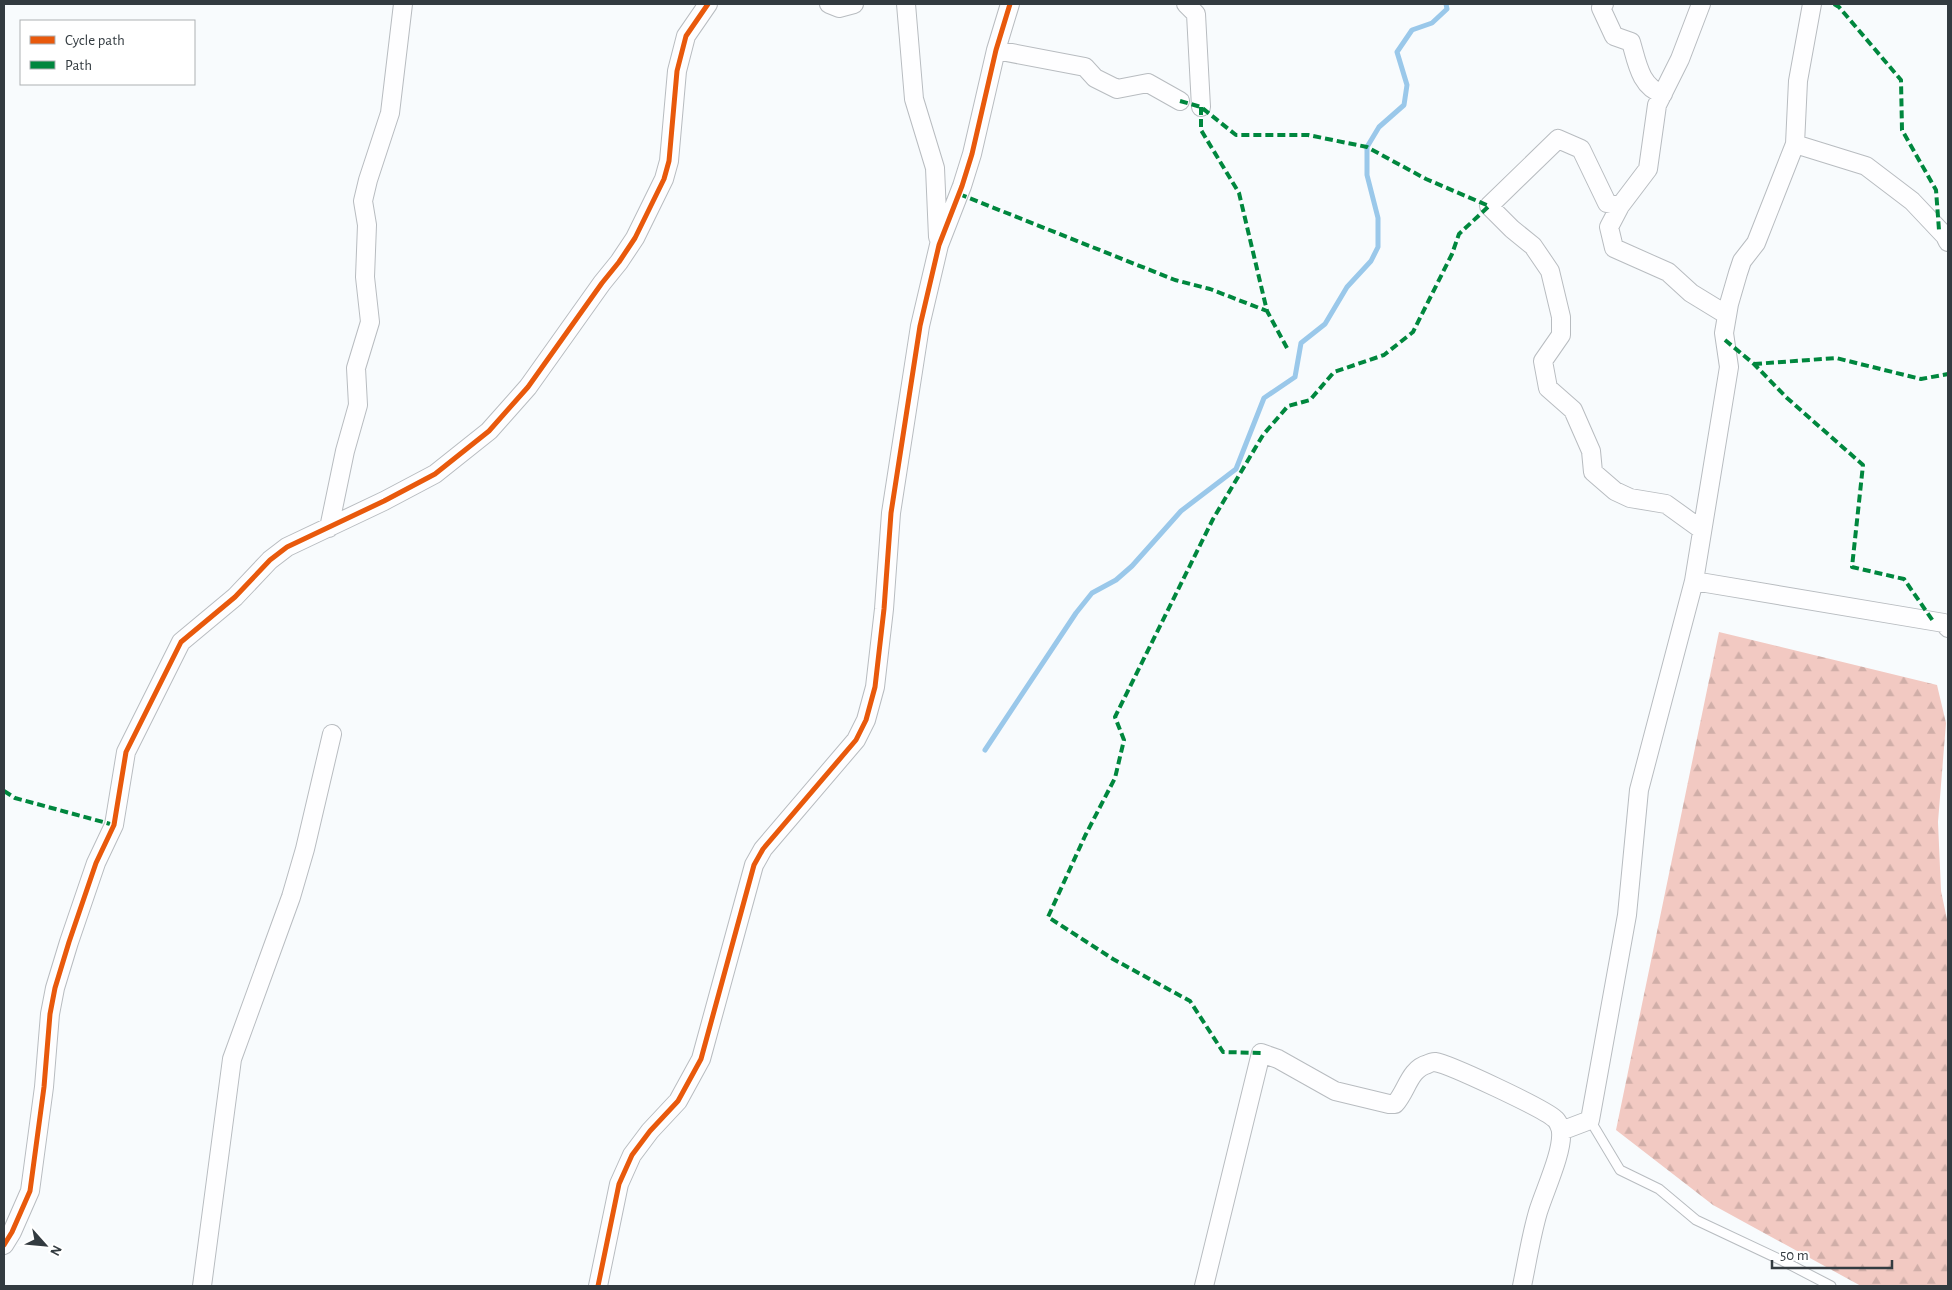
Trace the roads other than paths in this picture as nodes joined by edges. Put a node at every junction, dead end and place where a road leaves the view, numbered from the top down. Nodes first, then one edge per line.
1 (403, 4) edge
2 (708, 4) edge
3 (829, 4) edge
4 (854, 4) edge
5 (906, 4) edge
6 (1010, 4) edge
7 (1186, 4) edge
8 (1604, 4) edge
9 (1701, 4) edge
10 (1812, 4) edge
11 (996, 50) junction
12 (1663, 94) junction
13 (1180, 101) dead end
14 (1201, 107) dead end
15 (1795, 144) junction
16 (1620, 206) junction
17 (1948, 242) edge
18 (939, 244) junction
19 (1727, 315) junction
20 (329, 528) junction
21 (1702, 530) junction
22 (1694, 581) junction
23 (1948, 628) edge
24 (332, 734) dead end
25 (1590, 1120) junction
26 (1561, 1130) junction
27 (4, 1245) edge
28 (202, 1286) edge
29 (598, 1286) edge
30 (1204, 1286) edge
31 (1522, 1286) edge
32 (1831, 1286) edge

1 - 20 street
2 - 20 street
3 - 4 street
5 - 18 street
6 - 11 street
7 - 14 street
8 - 12 street
9 - 12 street
10 - 15 street
11 - 13 street
11 - 18 street
12 - 16 street
15 - 17 street
15 - 19 street
16 - 19 street
16 - 21 street
18 - 29 street
19 - 21 street
20 - 27 street
21 - 22 street
22 - 23 street
22 - 25 street
24 - 28 street
25 - 26 street
25 - 32 lane
26 - 30 street
26 - 31 street

